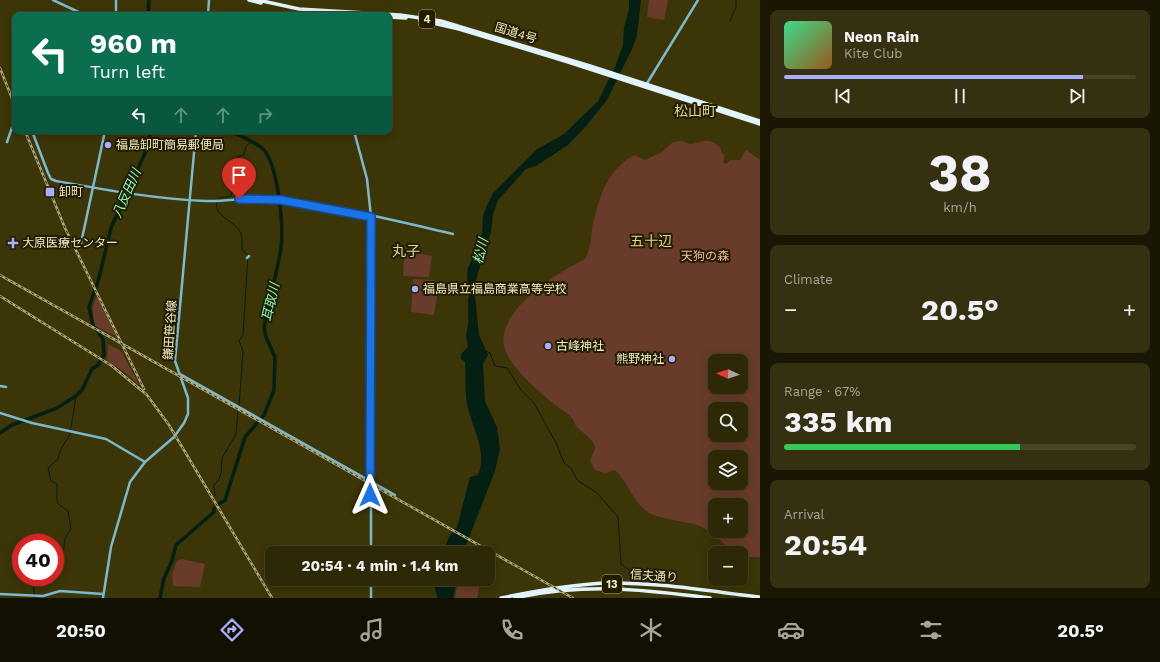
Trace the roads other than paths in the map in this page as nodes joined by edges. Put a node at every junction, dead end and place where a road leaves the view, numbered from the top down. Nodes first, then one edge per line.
1 (53, 0) edge
2 (116, 0) edge
3 (209, 0) edge
4 (248, 0) edge
5 (258, 0) edge
6 (698, 0) edge
7 (79, 12) edge
8 (116, 12) edge
9 (208, 12) edge
10 (318, 12) edge
11 (322, 12) edge
12 (392, 15) edge
13 (392, 17) edge
14 (591, 68) junction
15 (646, 85) junction
16 (760, 121) edge
17 (760, 124) edge
18 (12, 128) edge
19 (33, 134) edge
20 (104, 134) edge
21 (196, 134) edge
22 (355, 134) edge
23 (7, 142) dead end
24 (93, 188) junction
25 (190, 200) junction
26 (371, 217) junction
27 (453, 234) dead end
28 (80, 248) dead end
29 (179, 374) junction
30 (0, 386) edge
31 (6, 387) dead end
32 (0, 413) edge
33 (145, 462) junction
34 (370, 481) junction
35 (394, 495) dead end
36 (371, 546) edge
37 (371, 586) edge
38 (0, 594) edge
39 (103, 594) junction
40 (759, 597) edge
41 (103, 598) edge
42 (371, 598) edge
43 (501, 598) edge
44 (515, 598) edge
45 (710, 598) edge

1 - 7 street
2 - 8 street
3 - 9 street
4 - 10 highway, 国道4号 / 4
5 - 11 highway, 国道4号 / 4
6 - 15 street
12 - 14 highway, 国道4号 / 4
13 - 14 highway, 国道4号 / 4
14 - 15 highway, 国道4号 / 4
15 - 16 highway, 国道4号 / 4
15 - 17 highway, 国道4号 / 4
18 - 23 street
19 - 24 street
20 - 24 street
21 - 25 street, 鎌田笹谷線
22 - 26 street
24 - 25 street
24 - 28 street
25 - 26 street
25 - 29 street, 鎌田笹谷線
26 - 27 street
26 - 34 street
29 - 33 street, 鎌田笹谷線
29 - 34 street
30 - 31 street
32 - 33 street
33 - 39 street, 鎌田笹谷線
34 - 35 street
34 - 36 street
37 - 42 street
38 - 39 street
39 - 41 street, 鎌田笹谷線
40 - 43 highway, 信夫通り / 13
44 - 45 highway, 信夫通り / 13

